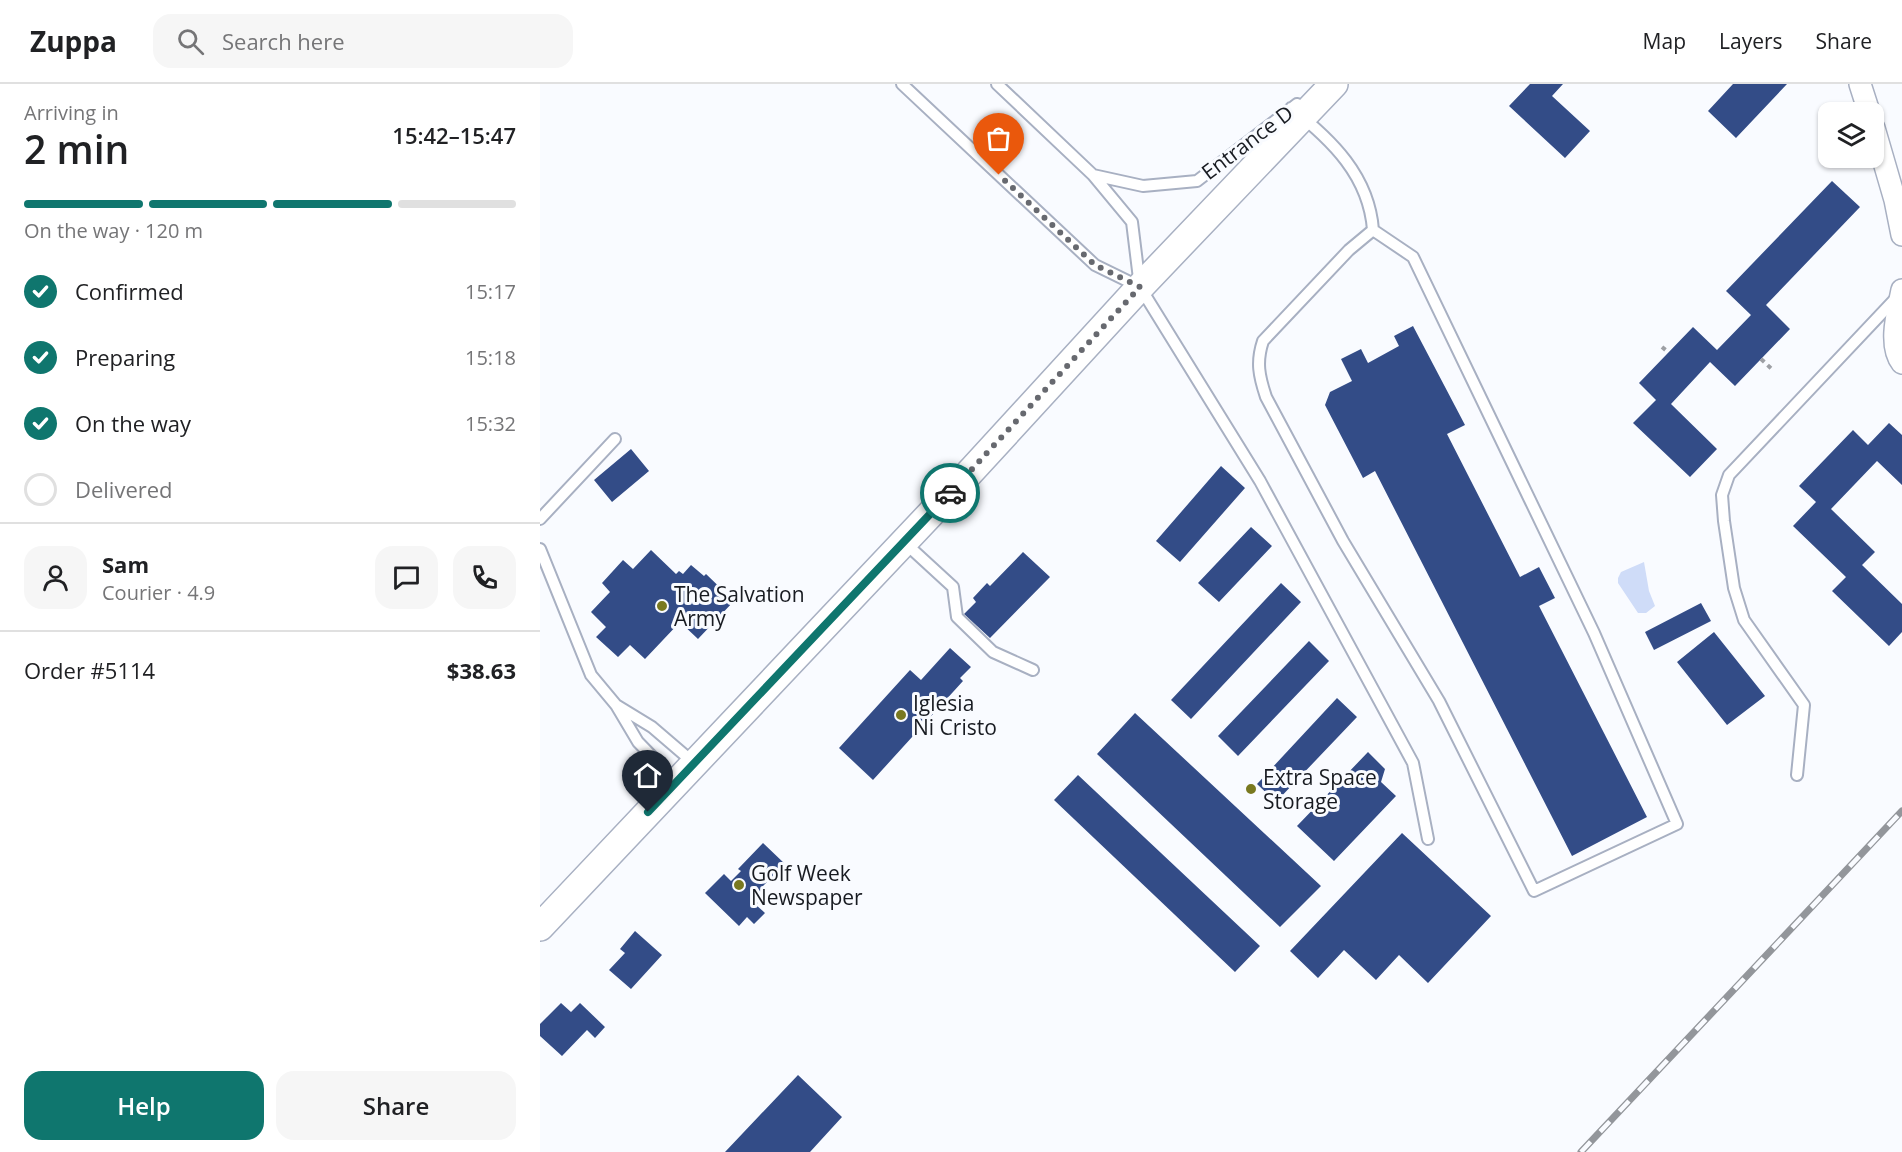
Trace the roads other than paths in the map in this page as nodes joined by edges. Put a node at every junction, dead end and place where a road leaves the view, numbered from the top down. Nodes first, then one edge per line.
1 (902, 84) edge
2 (997, 84) edge
3 (1324, 84) edge
4 (1334, 84) edge
5 (1860, 84) edge
6 (1866, 102) edge
7 (1297, 113) junction
8 (1884, 162) edge
9 (1093, 175) junction
10 (1373, 230) junction
11 (1902, 235) edge
12 (1140, 287) junction
13 (1902, 291) edge
14 (1902, 363) edge
15 (615, 439) dead end
16 (540, 519) edge
17 (904, 542) junction
18 (540, 549) edge
19 (1033, 670) dead end
20 (616, 705) junction
21 (686, 773) junction
22 (1797, 775) dead end
23 (1428, 839) dead end
24 (540, 927) edge

1 - 12 lane
2 - 9 lane
3 - 7 lane, Entrance D
4 - 7 street
5 - 6 street
7 - 9 lane, Entrance D
7 - 10 lane
7 - 12 street
8 - 11 street
9 - 12 lane
10 - 10 lane
12 - 17 street
12 - 23 lane
13 - 14 street
13 - 22 lane
15 - 16 lane
17 - 19 lane
17 - 21 street
18 - 20 lane
20 - 21 lane
20 - 21 lane
21 - 24 street

